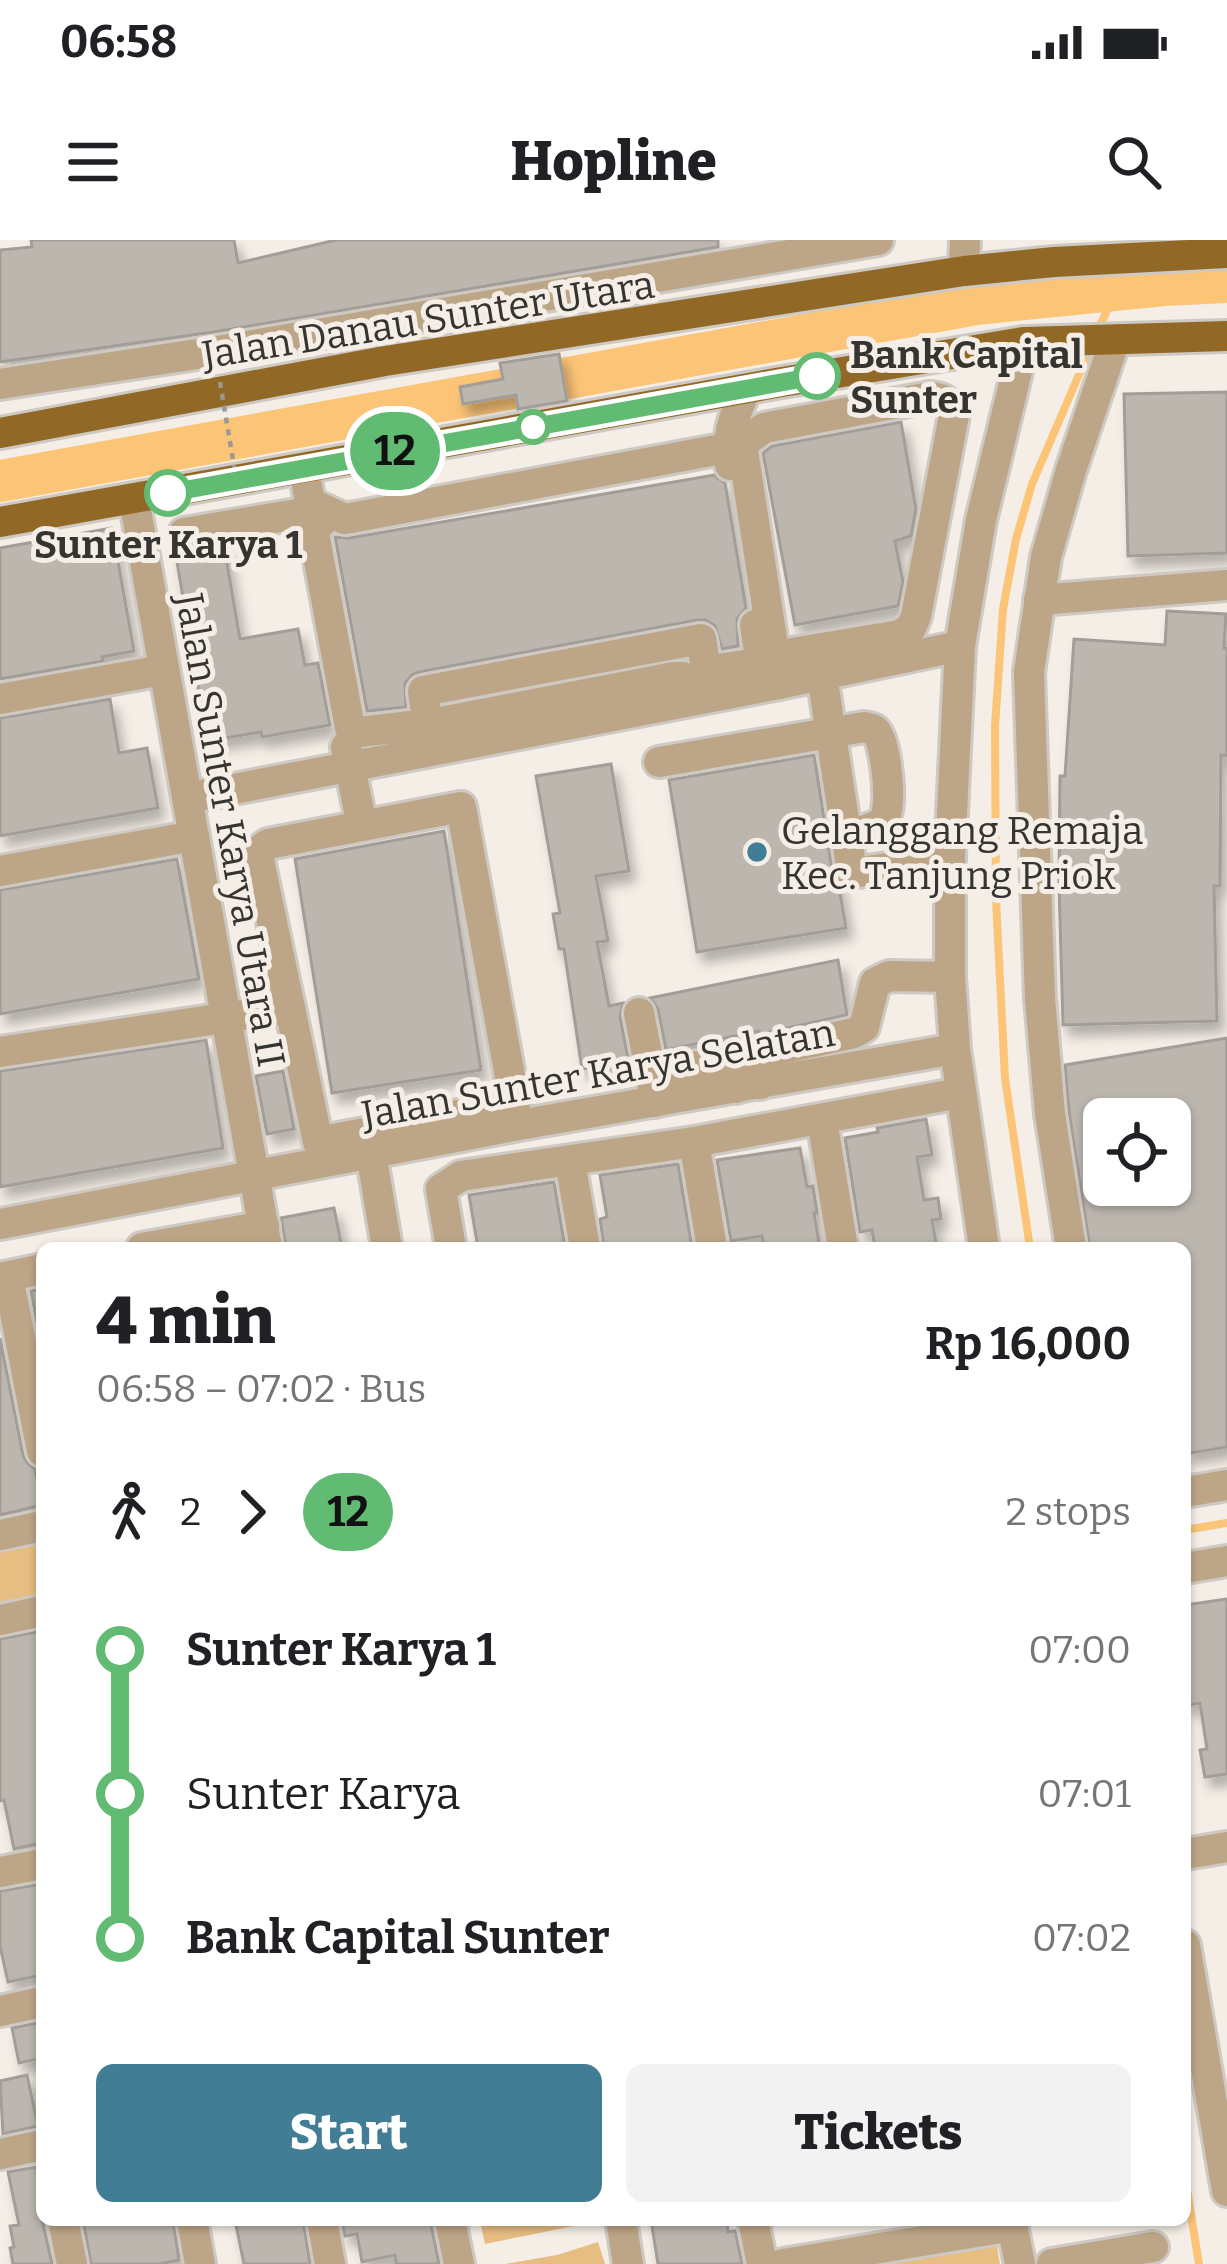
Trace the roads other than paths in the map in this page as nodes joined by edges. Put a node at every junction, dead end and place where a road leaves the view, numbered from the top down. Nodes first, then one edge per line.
1 (869, 242) edge
2 (1227, 253) edge
3 (965, 255) edge
4 (1050, 255) edge
5 (651, 277) junction
6 (869, 286) junction
7 (659, 320) junction
8 (377, 323) junction
9 (1227, 336) edge
10 (1107, 341) junction
11 (1030, 342) junction
12 (385, 361) junction
13 (64, 374) junction
14 (0, 384) edge
15 (746, 389) junction
16 (70, 420) junction
17 (0, 433) edge
18 (734, 446) junction
19 (300, 468) junction
20 (134, 499) junction
21 (316, 514) junction
22 (0, 523) edge
23 (184, 532) dead end
24 (924, 573) junction
25 (1227, 585) edge
26 (969, 592) junction
27 (1039, 600) junction
28 (960, 646) junction
29 (163, 670) junction
30 (776, 670) junction
31 (822, 675) junction
32 (703, 689) junction
33 (0, 699) edge
34 (831, 732) junction
35 (659, 762) dead end
36 (350, 766) junction
37 (187, 798) junction
38 (880, 824) junction
39 (362, 826) junction
40 (846, 835) junction
41 (194, 836) junction
42 (950, 855) junction
43 (888, 868) junction
44 (0, 872) edge
45 (950, 977) junction
46 (290, 1008) junction
47 (639, 1013) dead end
48 (224, 1016) junction
49 (955, 1049) junction
50 (0, 1052) edge
51 (748, 1086) junction
52 (654, 1090) junction
53 (960, 1093) junction
54 (520, 1118) junction
55 (822, 1120) junction
56 (694, 1142) junction
57 (370, 1153) junction
58 (570, 1161) junction
59 (254, 1174) junction
60 (0, 1224) edge
61 (266, 1237) edge
62 (210, 1242) edge
63 (386, 1242) edge
64 (450, 1242) edge
65 (583, 1242) edge
66 (711, 1242) edge
67 (842, 1242) edge
68 (983, 1242) edge
69 (1070, 1242) edge
70 (36, 1270) edge
71 (4, 1277) edge
72 (36, 1424) edge
73 (1227, 1485) edge
74 (1191, 1491) edge
75 (36, 1527) edge
76 (0, 1535) edge
77 (1227, 1561) edge
78 (1191, 1567) edge
79 (36, 1612) edge
80 (0, 1620) edge
81 (1227, 1847) edge
82 (1191, 1853) edge
83 (36, 1865) edge
84 (0, 1872) edge
85 (1191, 1980) edge
86 (36, 2003) edge
87 (0, 2011) edge
88 (36, 2146) edge
89 (0, 2154) edge
90 (1227, 2191) edge
91 (64, 2226) edge
92 (193, 2226) edge
93 (323, 2226) edge
94 (451, 2226) edge
95 (621, 2226) edge
96 (754, 2226) edge
97 (976, 2226) edge
98 (1013, 2226) edge
99 (880, 2234) edge
100 (1153, 2244) edge
101 (72, 2264) edge
102 (200, 2264) edge
103 (330, 2264) edge
104 (459, 2264) edge
105 (628, 2264) edge
106 (762, 2264) edge
107 (783, 2264) edge
108 (1020, 2264) edge
109 (1052, 2264) edge

1 - 5 street
1 - 6 street
2 - 4 main road, Jalan Danau Sunter Utara
3 - 4 main road, Jalan Danau Sunter Utara
3 - 6 main road, Jalan Danau Sunter Utara
5 - 7 street
5 - 8 street
6 - 7 main road, Jalan Danau Sunter Utara
7 - 12 main road, Jalan Danau Sunter Utara
8 - 12 street
8 - 13 street
9 - 10 main road
10 - 11 main road
10 - 27 street
11 - 15 main road
11 - 26 street
12 - 16 main road, Jalan Danau Sunter Utara
13 - 14 street
13 - 16 street
15 - 18 street
15 - 19 main road
16 - 17 main road, Jalan Danau Sunter Utara
18 - 21 street
18 - 24 street
18 - 30 street
18 - 32 street
19 - 20 main road
19 - 21 street
20 - 22 main road
20 - 29 street, Jalan Sunter Karya Utara II
21 - 23 street
21 - 32 street
21 - 36 street
24 - 26 street
24 - 30 street
25 - 27 street
26 - 28 street
27 - 69 street
28 - 31 street
28 - 42 street
29 - 33 street
29 - 37 street, Jalan Sunter Karya Utara II
30 - 31 street
30 - 32 street
31 - 34 street
32 - 36 street
34 - 35 street
34 - 38 street
34 - 40 street
36 - 37 street
36 - 39 street
37 - 41 street, Jalan Sunter Karya Utara II
38 - 40 street
38 - 43 street
39 - 46 street
39 - 54 street
40 - 43 street
41 - 44 street
41 - 48 street, Jalan Sunter Karya Utara II
42 - 43 street
42 - 45 street
45 - 49 street
45 - 51 street
46 - 48 street
46 - 54 street
47 - 52 street
48 - 50 street
48 - 59 street, Jalan Sunter Karya Utara II
49 - 51 street, Jalan Sunter Karya Selatan
49 - 53 street
51 - 52 street, Jalan Sunter Karya Selatan
52 - 54 street, Jalan Sunter Karya Selatan
53 - 55 street
53 - 68 street
54 - 57 street, Jalan Sunter Karya Selatan
55 - 56 street
55 - 67 street
56 - 58 street
56 - 66 street
57 - 59 street, Jalan Sunter Karya Selatan
57 - 63 street
58 - 64 street
58 - 65 street
59 - 60 street, Jalan Sunter Karya Selatan
59 - 61 street, Jalan Sunter Karya Utara II
61 - 62 street
70 - 71 street
71 - 72 street
73 - 74 street
75 - 76 street
77 - 78 street
79 - 80 street
81 - 82 street
83 - 84 street
85 - 90 street
86 - 87 street
88 - 89 street
91 - 101 street
92 - 102 street
93 - 103 street
94 - 104 street
95 - 105 street
96 - 106 street
97 - 99 street
98 - 108 street
99 - 107 street
100 - 109 street

